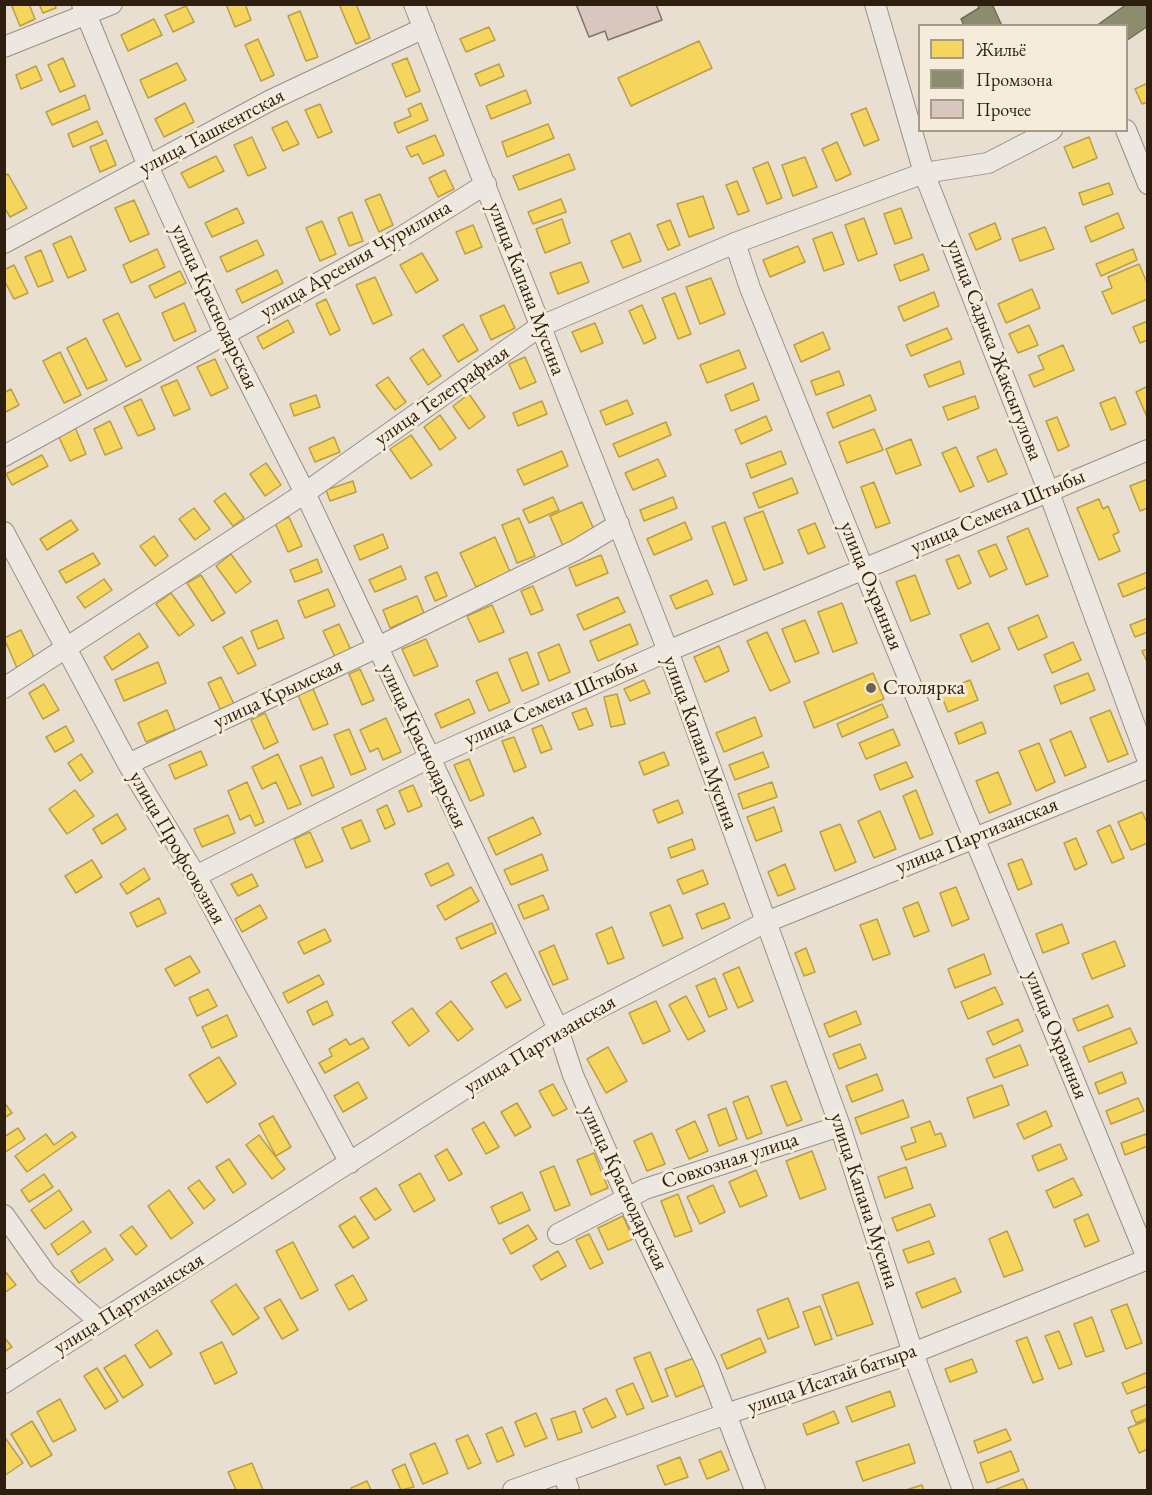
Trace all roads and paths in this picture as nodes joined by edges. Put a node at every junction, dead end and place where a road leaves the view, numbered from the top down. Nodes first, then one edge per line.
1 (112, 4) edge
2 (414, 4) edge
3 (875, 4) edge
4 (84, 9) edge
5 (424, 28) junction
6 (4, 47) edge
7 (1048, 132) edge
8 (1127, 132) edge
9 (148, 166) junction
10 (924, 173) junction
11 (486, 184) junction
12 (1148, 184) edge
13 (4, 243) edge
14 (735, 243) junction
15 (540, 327) junction
16 (224, 333) junction
17 (1148, 450) edge
18 (4, 456) edge
19 (1048, 490) junction
20 (305, 493) junction
21 (619, 524) junction
22 (4, 532) edge
23 (863, 568) junction
24 (378, 647) junction
25 (68, 648) junction
26 (668, 651) junction
27 (4, 688) edge
28 (429, 758) junction
29 (1148, 761) edge
30 (128, 764) junction
31 (1148, 768) edge
32 (974, 837) junction
33 (196, 876) junction
34 (764, 922) junction
35 (558, 1029) junction
36 (840, 1126) junction
37 (350, 1163) junction
38 (627, 1198) junction
39 (4, 1215) edge
40 (558, 1234) dead end
41 (1147, 1260) edge
42 (100, 1322) junction
43 (914, 1353) junction
44 (4, 1383) edge
45 (726, 1414) junction
46 (566, 1482) edge
47 (513, 1491) edge
48 (755, 1491) edge
49 (963, 1491) edge

1 - 4 street
2 - 5 street, улица Капана Мусина
3 - 10 street, улица Садыка Жаксыгулова
4 - 6 street
4 - 9 street, улица Краснодарская
5 - 9 street, улица Ташкентская
5 - 11 street, улица Капана Мусина
7 - 10 street, улица Телеграфная
8 - 12 street
9 - 13 street, улица Ташкентская
9 - 16 street, улица Краснодарская
10 - 14 street, улица Телеграфная
10 - 19 street, улица Садыка Жаксыгулова
11 - 15 street, улица Капана Мусина
11 - 16 street, улица Арсения Чурилина
14 - 15 street, улица Телеграфная
14 - 23 street, улица Охранная
15 - 20 street, улица Телеграфная
15 - 21 street, улица Капана Мусина
16 - 18 street, улица Арсения Чурилина
16 - 20 street, улица Краснодарская
17 - 19 street, улица Семена Штыбы
19 - 23 street, улица Семена Штыбы
19 - 29 street, улица Садыка Жаксыгулова
20 - 24 street, улица Краснодарская
20 - 25 street, улица Телеграфная
21 - 24 street, улица Крымская
21 - 26 street, улица Капана Мусина
22 - 25 street, улица Профсоюзная
23 - 26 street, улица Семена Штыбы
23 - 32 street, улица Охранная
24 - 28 street, улица Краснодарская
24 - 30 street, улица Крымская
25 - 27 street, улица Телеграфная
25 - 30 street, улица Профсоюзная
26 - 28 street, улица Семена Штыбы
26 - 34 street, улица Капана Мусина
28 - 33 street, улица Семена Штыбы
28 - 35 street, улица Краснодарская
30 - 33 street, улица Профсоюзная
31 - 32 street, улица Партизанская
32 - 34 street, улица Партизанская
32 - 41 street, улица Охранная
33 - 37 street, улица Профсоюзная
34 - 35 street, улица Партизанская
34 - 36 street, улица Капана Мусина
35 - 37 street, улица Партизанская
35 - 38 street, улица Краснодарская
36 - 38 street, Совхозная улица
36 - 43 street, улица Капана Мусина
37 - 42 street, улица Партизанская
38 - 40 street, Совхозная улица
38 - 45 street, улица Краснодарская
39 - 42 street
41 - 43 street, улица Исатай батыра
42 - 44 street, улица Партизанская
43 - 45 street, улица Исатай батыра
43 - 49 street, улица Капана Мусина
45 - 46 street, улица Исатай батыра
45 - 48 street, улица Краснодарская
46 - 47 street, улица Исатай батыра

